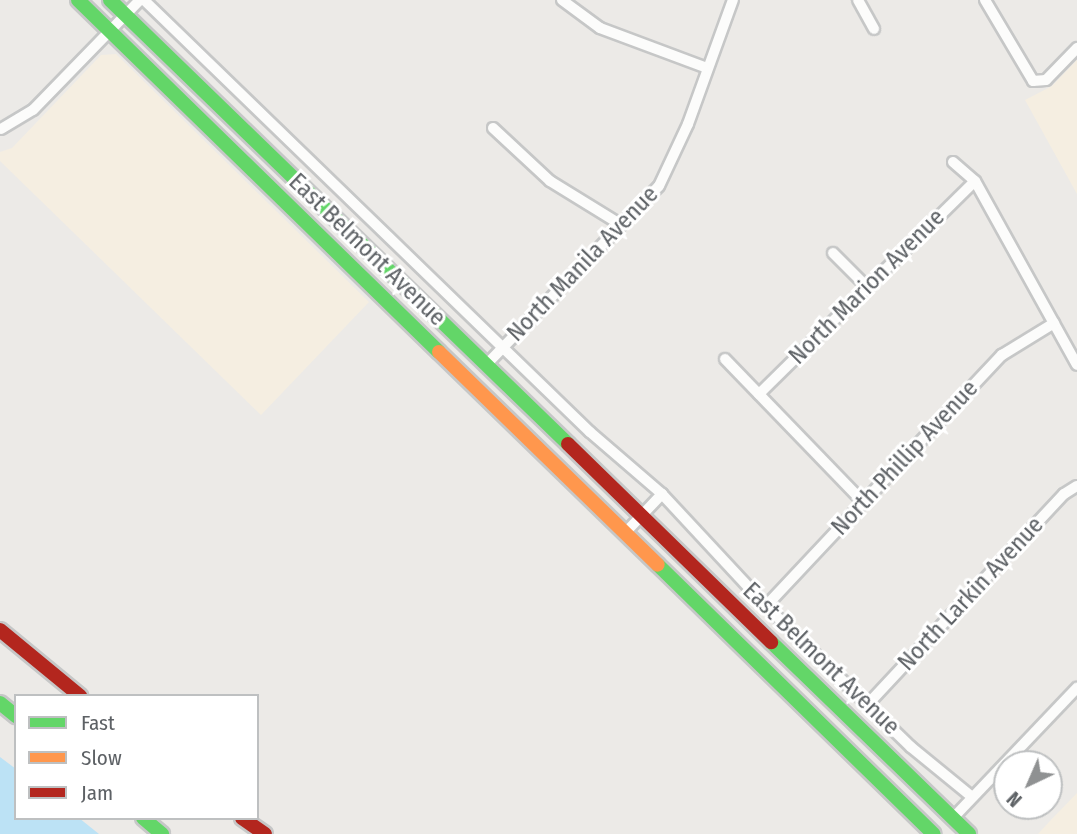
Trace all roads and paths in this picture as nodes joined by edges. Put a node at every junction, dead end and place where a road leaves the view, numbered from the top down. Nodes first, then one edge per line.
1 (78, 0) edge
2 (110, 0) edge
3 (142, 0) edge
4 (562, 0) edge
5 (733, 0) edge
6 (858, 0) edge
7 (985, 0) edge
8 (125, 15) junction
9 (874, 29) dead end
10 (110, 31) junction
11 (1077, 48) edge
12 (707, 68) junction
13 (493, 128) dead end
14 (1, 129) edge
15 (953, 163) dead end
16 (975, 181) junction
17 (620, 224) junction
18 (833, 253) dead end
19 (867, 287) junction
20 (1054, 323) junction
21 (503, 347) junction
22 (725, 359) dead end
23 (1077, 365) edge
24 (485, 366) junction
25 (759, 394) junction
26 (1077, 486) edge
27 (662, 494) junction
28 (864, 503) junction
29 (640, 516) junction
30 (625, 533) junction
31 (766, 606) junction
32 (0, 630) edge
33 (1077, 688) edge
34 (78, 694) edge
35 (0, 703) edge
36 (867, 704) junction
37 (14, 714) edge
38 (972, 797) junction
39 (953, 818) junction
40 (144, 820) edge
41 (233, 820) edge
42 (245, 820) edge
43 (160, 834) edge
44 (250, 834) edge
45 (265, 834) edge
46 (934, 834) edge
47 (969, 834) edge

1 - 10 main road, East Belmont Avenue
2 - 8 main road, East Belmont Avenue
3 - 8 street
3 - 21 street, East Belmont Avenue
4 - 12 street
5 - 12 street, North Manila Avenue
6 - 9 street
7 - 11 street
8 - 10 street
8 - 24 main road, East Belmont Avenue
10 - 14 street
10 - 30 main road, East Belmont Avenue
12 - 17 street, North Manila Avenue
13 - 17 street
15 - 16 street
16 - 19 street, North Marion Avenue
16 - 20 street
17 - 21 street, North Manila Avenue
18 - 19 street
19 - 25 street, North Marion Avenue
20 - 23 street
20 - 28 street, North Phillip Avenue
21 - 24 street, North Manila Avenue
21 - 27 street, East Belmont Avenue
22 - 25 street
24 - 29 main road, East Belmont Avenue
25 - 28 street
26 - 36 street, North Larkin Avenue
27 - 29 street
27 - 31 street, East Belmont Avenue
28 - 31 street, North Phillip Avenue
29 - 30 street
29 - 39 main road, East Belmont Avenue
30 - 46 main road, East Belmont Avenue
31 - 36 street, East Belmont Avenue
32 - 34 main road
33 - 38 street
35 - 37 main road
36 - 38 street, East Belmont Avenue
38 - 39 street
39 - 47 main road, East Belmont Avenue
40 - 43 main road
41 - 44 main road
42 - 45 main road

